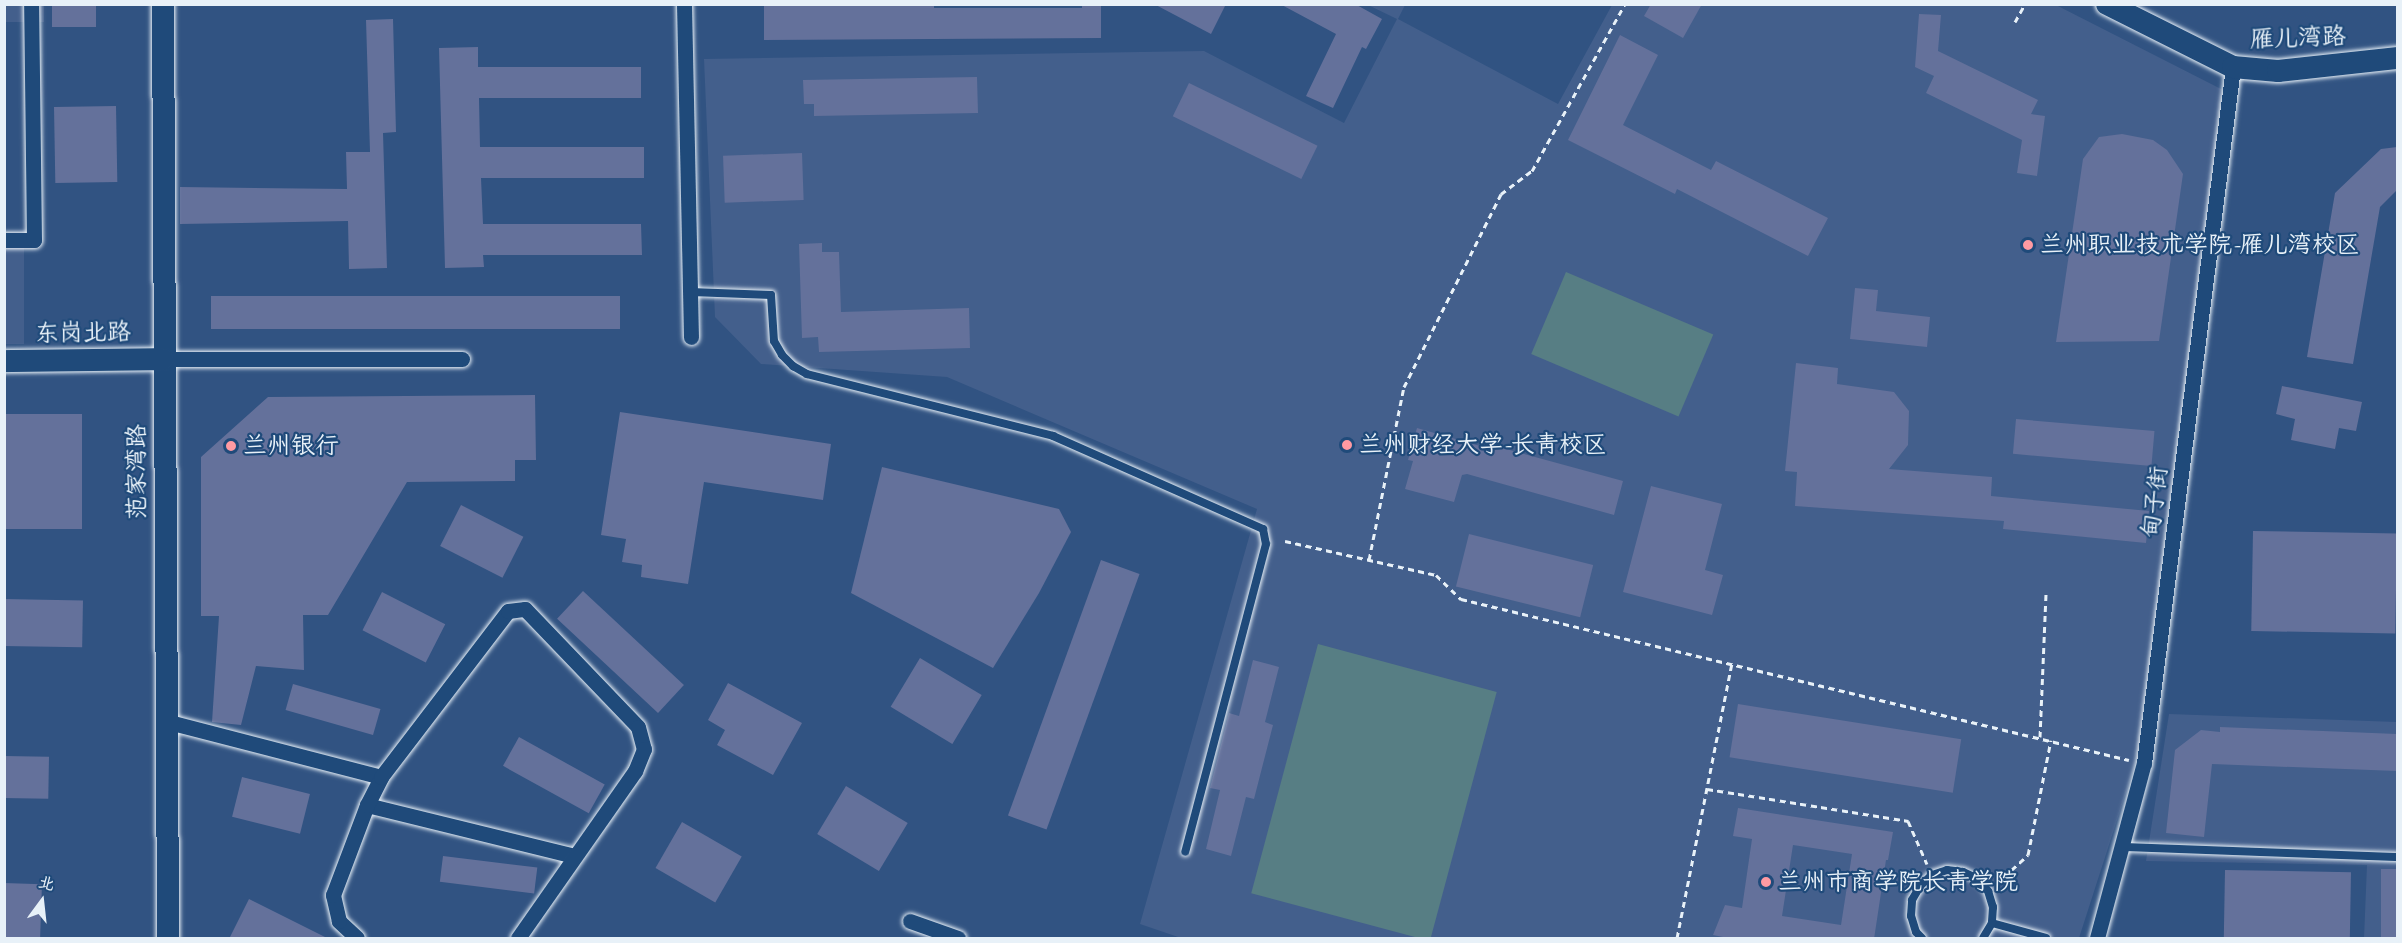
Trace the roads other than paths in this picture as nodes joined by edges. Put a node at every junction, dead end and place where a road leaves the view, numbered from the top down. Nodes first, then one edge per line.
1 (32, 4) edge
2 (163, 4) edge
3 (684, 4) edge
4 (2107, 4) edge
5 (2397, 58) edge
6 (2233, 67) junction
7 (4, 240) edge
8 (691, 292) junction
9 (691, 337) dead end
10 (163, 359) junction
11 (462, 359) dead end
12 (4, 361) edge
13 (165, 721) junction
14 (381, 777) junction
15 (367, 805) junction
16 (2122, 847) junction
17 (1185, 852) dead end
18 (574, 856) junction
19 (2397, 857) edge
20 (910, 921) dead end
21 (1992, 923) junction
22 (168, 939) edge
23 (357, 939) edge
24 (518, 939) edge
25 (958, 939) edge
26 (1922, 939) edge
27 (1983, 939) edge
28 (2046, 939) edge
29 (2097, 939) edge

1 - 7 street
2 - 10 main road, 范家湾路
3 - 8 street
4 - 6 main road, 雁儿湾路
5 - 6 main road, 雁儿湾路
6 - 16 street, 甸子街
8 - 9 street
8 - 17 lane
10 - 11 street
10 - 12 main road, 东岗北路
10 - 13 main road, 范家湾路
13 - 14 street
13 - 22 main road, 范家湾路
14 - 15 street
14 - 18 street
15 - 18 street
15 - 23 street
16 - 19 lane
16 - 29 street, 甸子街
18 - 24 street
20 - 25 street
21 - 26 lane
21 - 27 lane
21 - 28 lane

